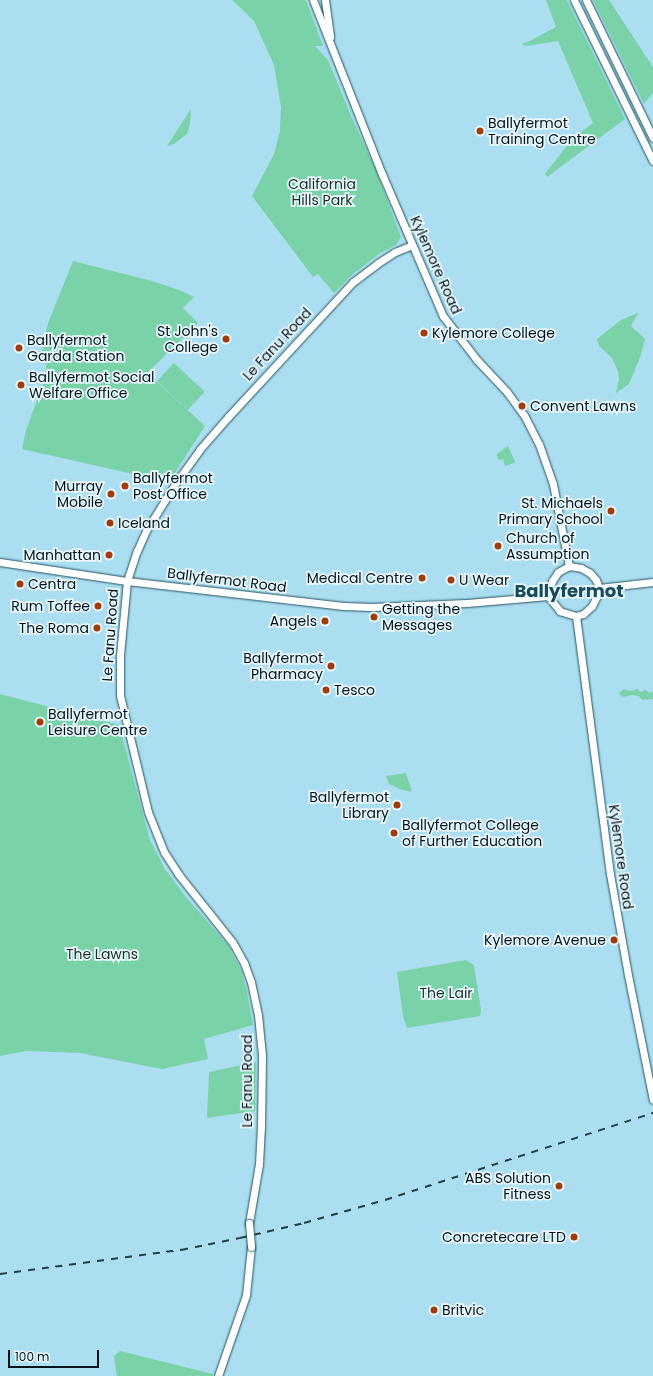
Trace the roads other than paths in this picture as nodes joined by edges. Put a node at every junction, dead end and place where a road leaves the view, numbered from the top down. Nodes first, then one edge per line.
1 (312, 0) edge
2 (325, 0) edge
3 (574, 0) edge
4 (586, 0) edge
5 (332, 49) junction
6 (653, 138) edge
7 (653, 161) edge
8 (412, 245) junction
9 (0, 562) edge
10 (569, 566) junction
11 (127, 581) junction
12 (653, 582) edge
13 (599, 588) junction
14 (548, 596) junction
15 (576, 616) junction
16 (653, 1100) edge
17 (218, 1376) edge

1 - 5 main road, Kylemore Road
2 - 5 main road, Kylemore Road
3 - 7 main road
4 - 6 main road
5 - 8 main road, Kylemore Road
8 - 10 main road, Kylemore Road
8 - 11 main road, Le Fanu Road
9 - 11 main road, Ballyfermot Road
10 - 13 main road
10 - 14 main road
11 - 14 main road, Ballyfermot Road
11 - 17 main road, Le Fanu Road, bridge
12 - 13 main road
13 - 15 main road
14 - 15 main road
15 - 16 main road, Kylemore Road

